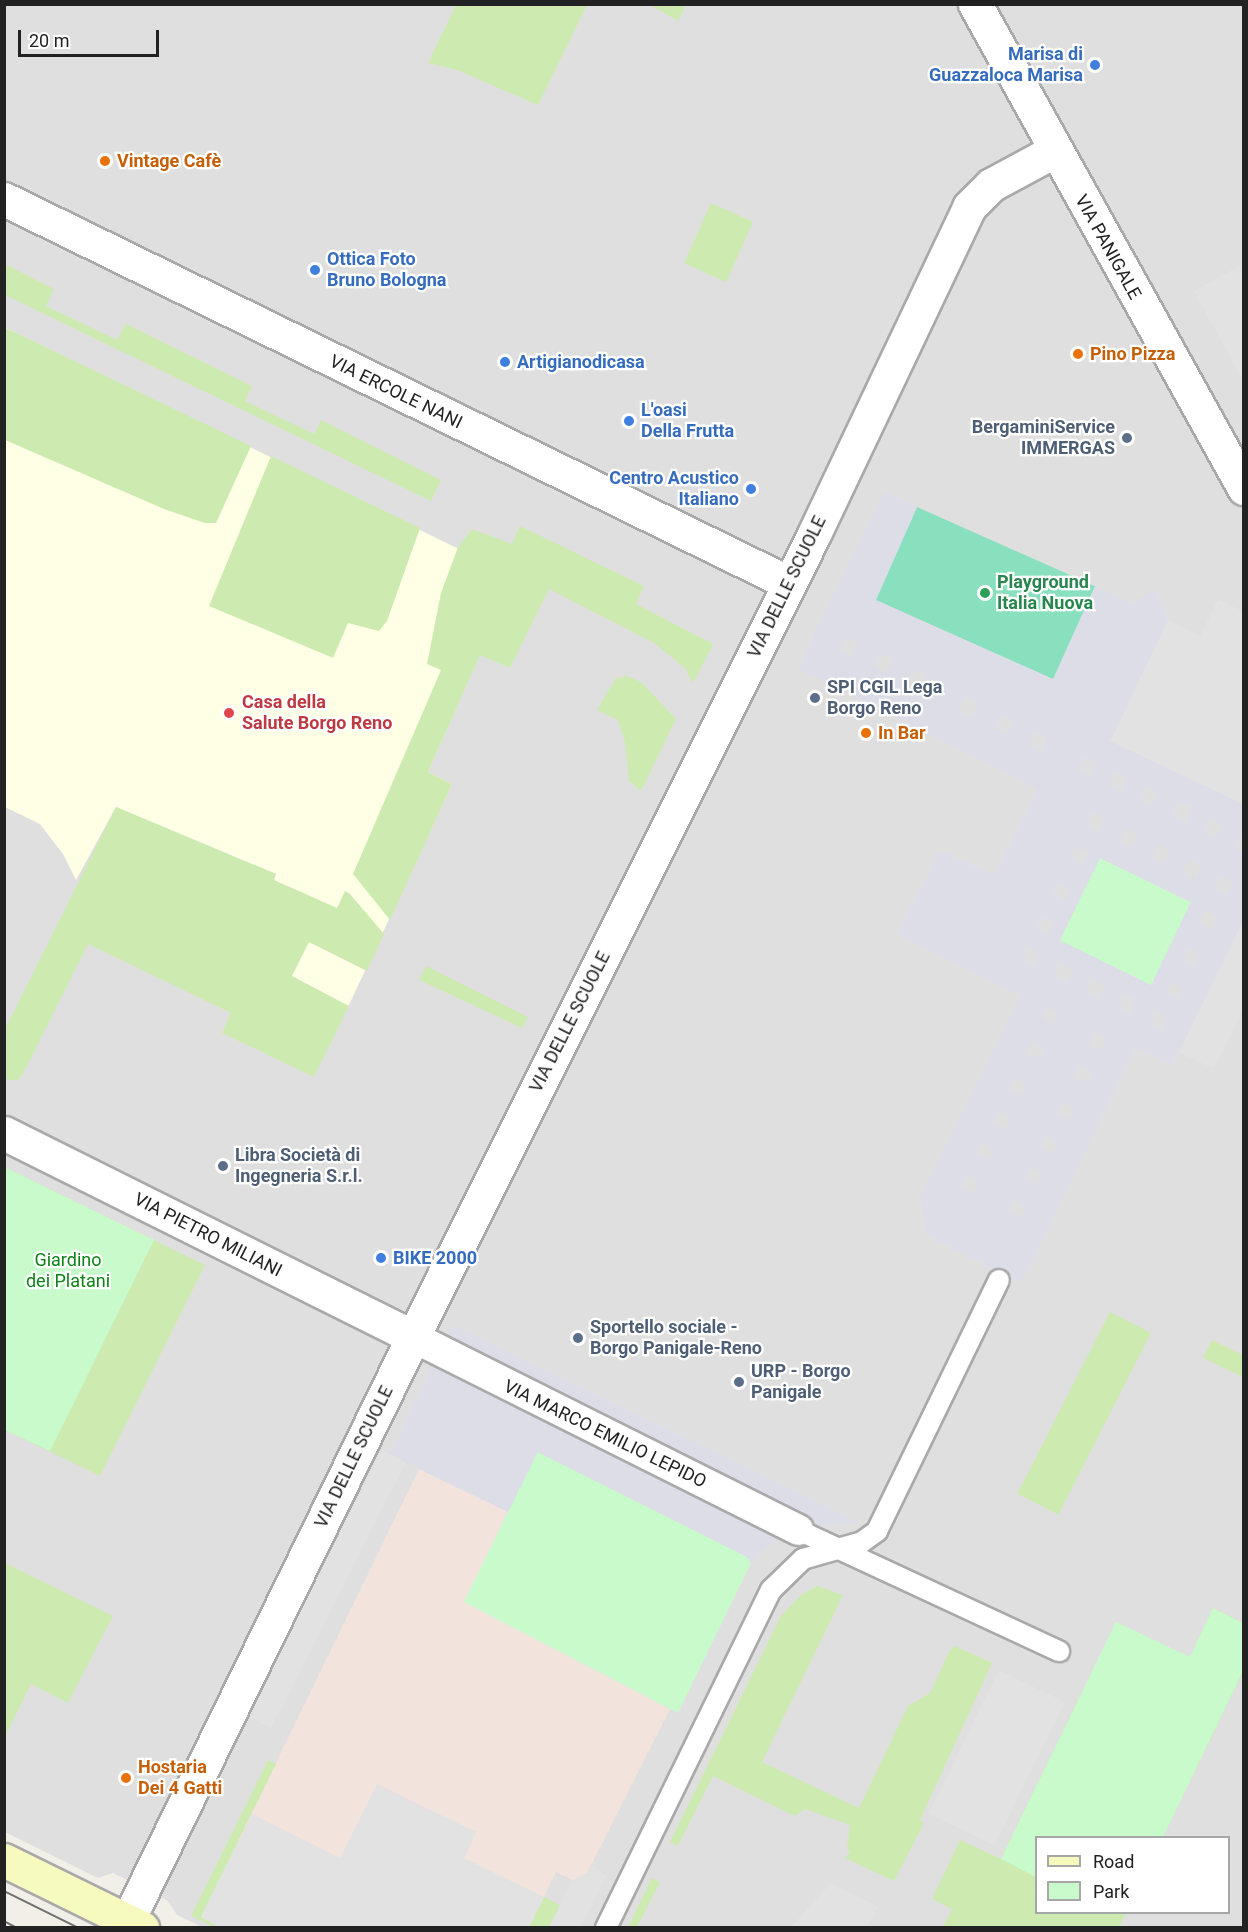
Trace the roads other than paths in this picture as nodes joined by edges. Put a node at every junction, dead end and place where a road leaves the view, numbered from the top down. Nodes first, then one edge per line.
1 (975, 4) edge
2 (1054, 151) junction
3 (4, 199) edge
4 (1244, 488) edge
5 (789, 583) junction
6 (4, 1133) edge
7 (999, 1280) dead end
8 (413, 1337) junction
9 (798, 1530) joint
10 (839, 1548) junction
11 (1059, 1650) dead end
12 (4, 1860) edge
13 (131, 1925) edge
14 (606, 1928) edge

1 - 2 street, VIA PANIGALE
2 - 4 street, VIA PANIGALE
2 - 5 street, VIA DELLE SCUOLE
3 - 5 street, VIA ERCOLE NANI
5 - 8 street, VIA DELLE SCUOLE
6 - 8 street, VIA PIETRO MILIANI
7 - 10 lane
8 - 9 street, VIA MARCO EMILIO LEPIDO
8 - 13 street, VIA DELLE SCUOLE
9 - 10 lane
10 - 11 lane
10 - 14 lane
12 - 13 main road

